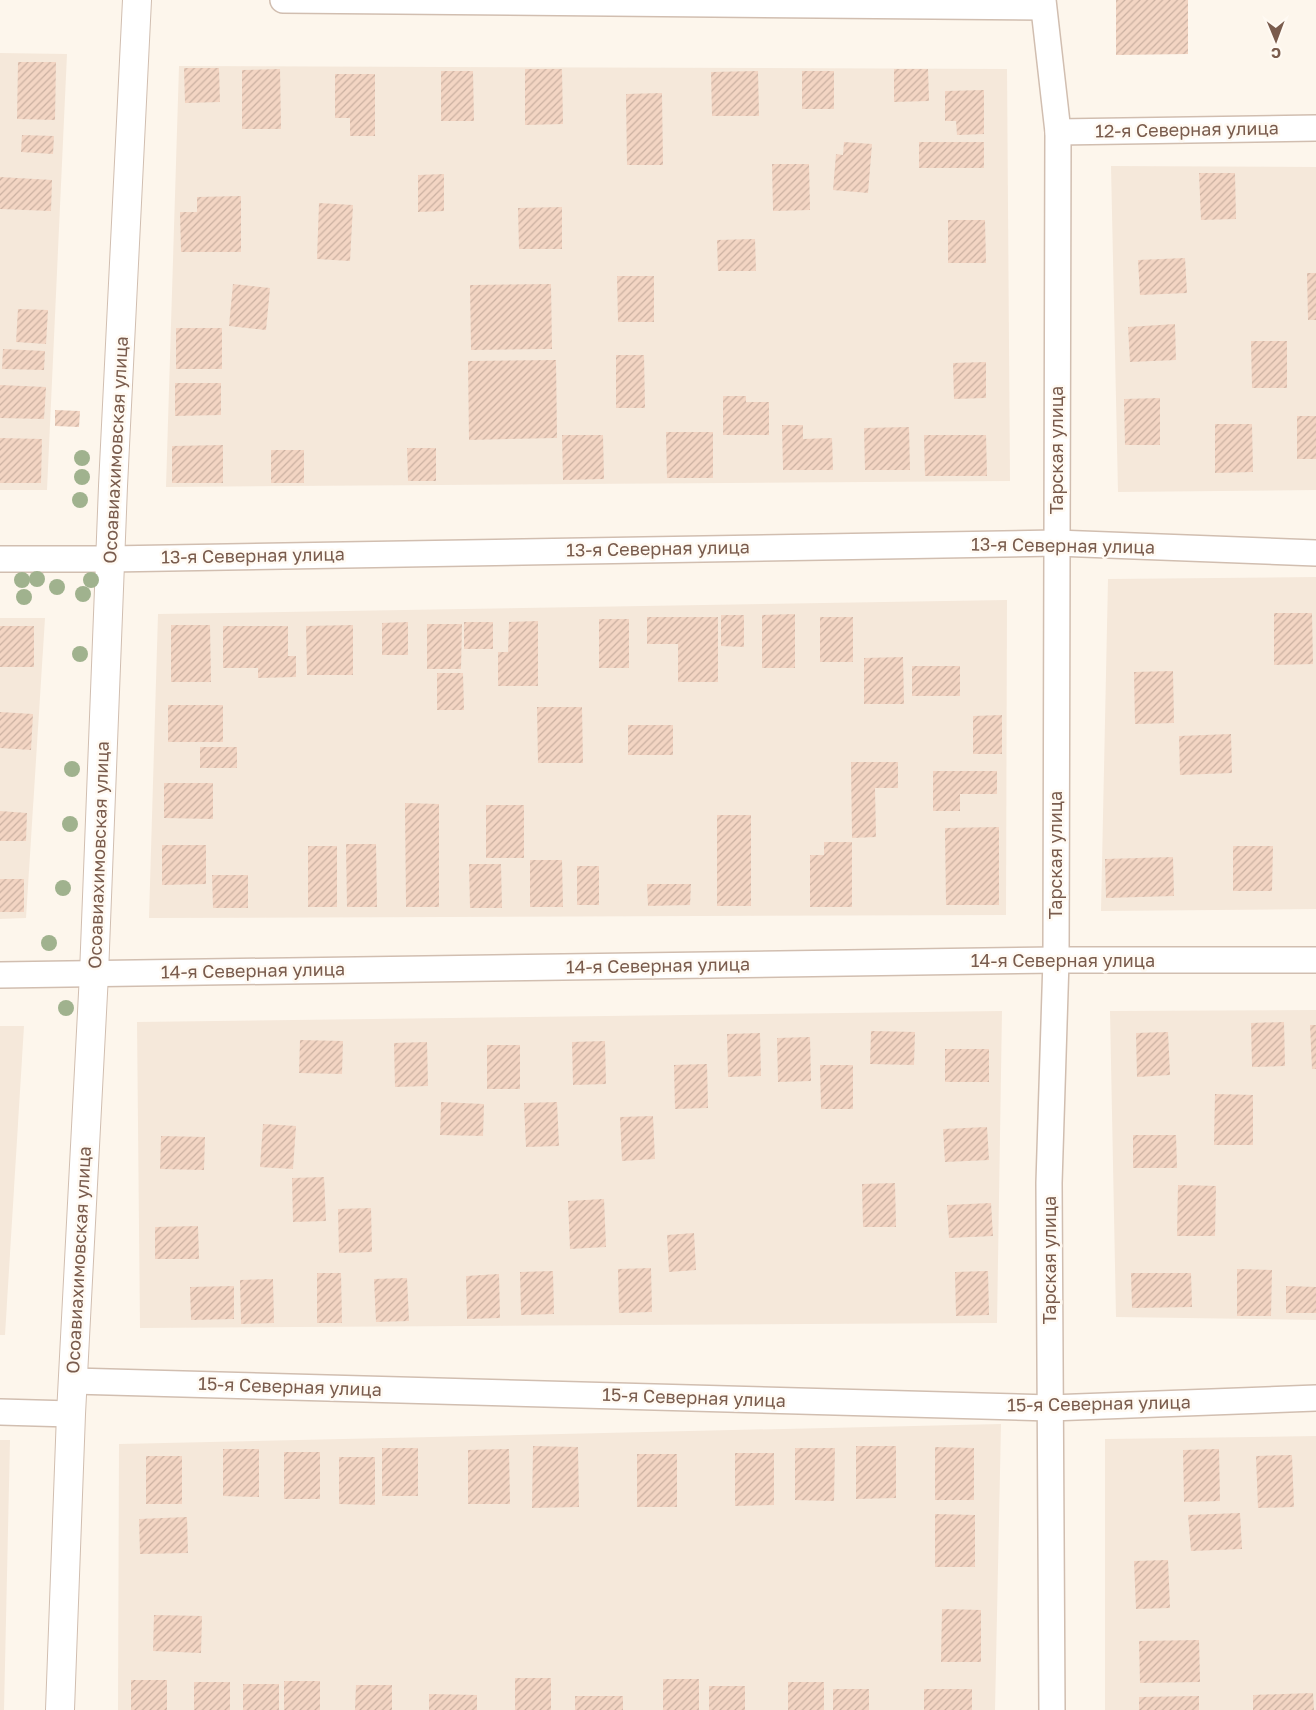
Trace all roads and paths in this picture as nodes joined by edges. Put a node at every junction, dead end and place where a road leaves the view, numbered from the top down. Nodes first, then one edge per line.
1 (137, 0) edge
2 (283, 0) edge
3 (1043, 3) edge
4 (1316, 128) edge
5 (1058, 132) junction
6 (1056, 542) junction
7 (1316, 553) edge
8 (110, 558) junction
9 (0, 559) edge
10 (1056, 960) junction
11 (1316, 960) edge
12 (94, 974) junction
13 (0, 975) edge
14 (73, 1381) junction
15 (1316, 1398) edge
16 (1050, 1408) junction
17 (0, 1412) edge
18 (71, 1414) junction
19 (60, 1710) edge
20 (1052, 1710) edge

1 - 8 street, Осоавиахимовская улица
2 - 3 street
3 - 5 street, Тарская улица
4 - 5 street, 12-я Северная улица
5 - 6 street, Тарская улица
6 - 7 street, 13-я Северная улица
6 - 8 street, 13-я Северная улица
6 - 10 street, Тарская улица
8 - 9 street, 13-я Северная улица
8 - 12 street, Осоавиахимовская улица
10 - 11 street, 14-я Северная улица
10 - 12 street, 14-я Северная улица
10 - 16 street, Тарская улица
12 - 13 street, 14-я Северная улица
12 - 14 street, Осоавиахимовская улица
14 - 16 street, 15-я Северная улица
14 - 18 street, Осоавиахимовская улица
15 - 16 street, 15-я Северная улица
16 - 20 street, Тарская улица
17 - 18 street
18 - 19 street, Осоавиахимовская улица

